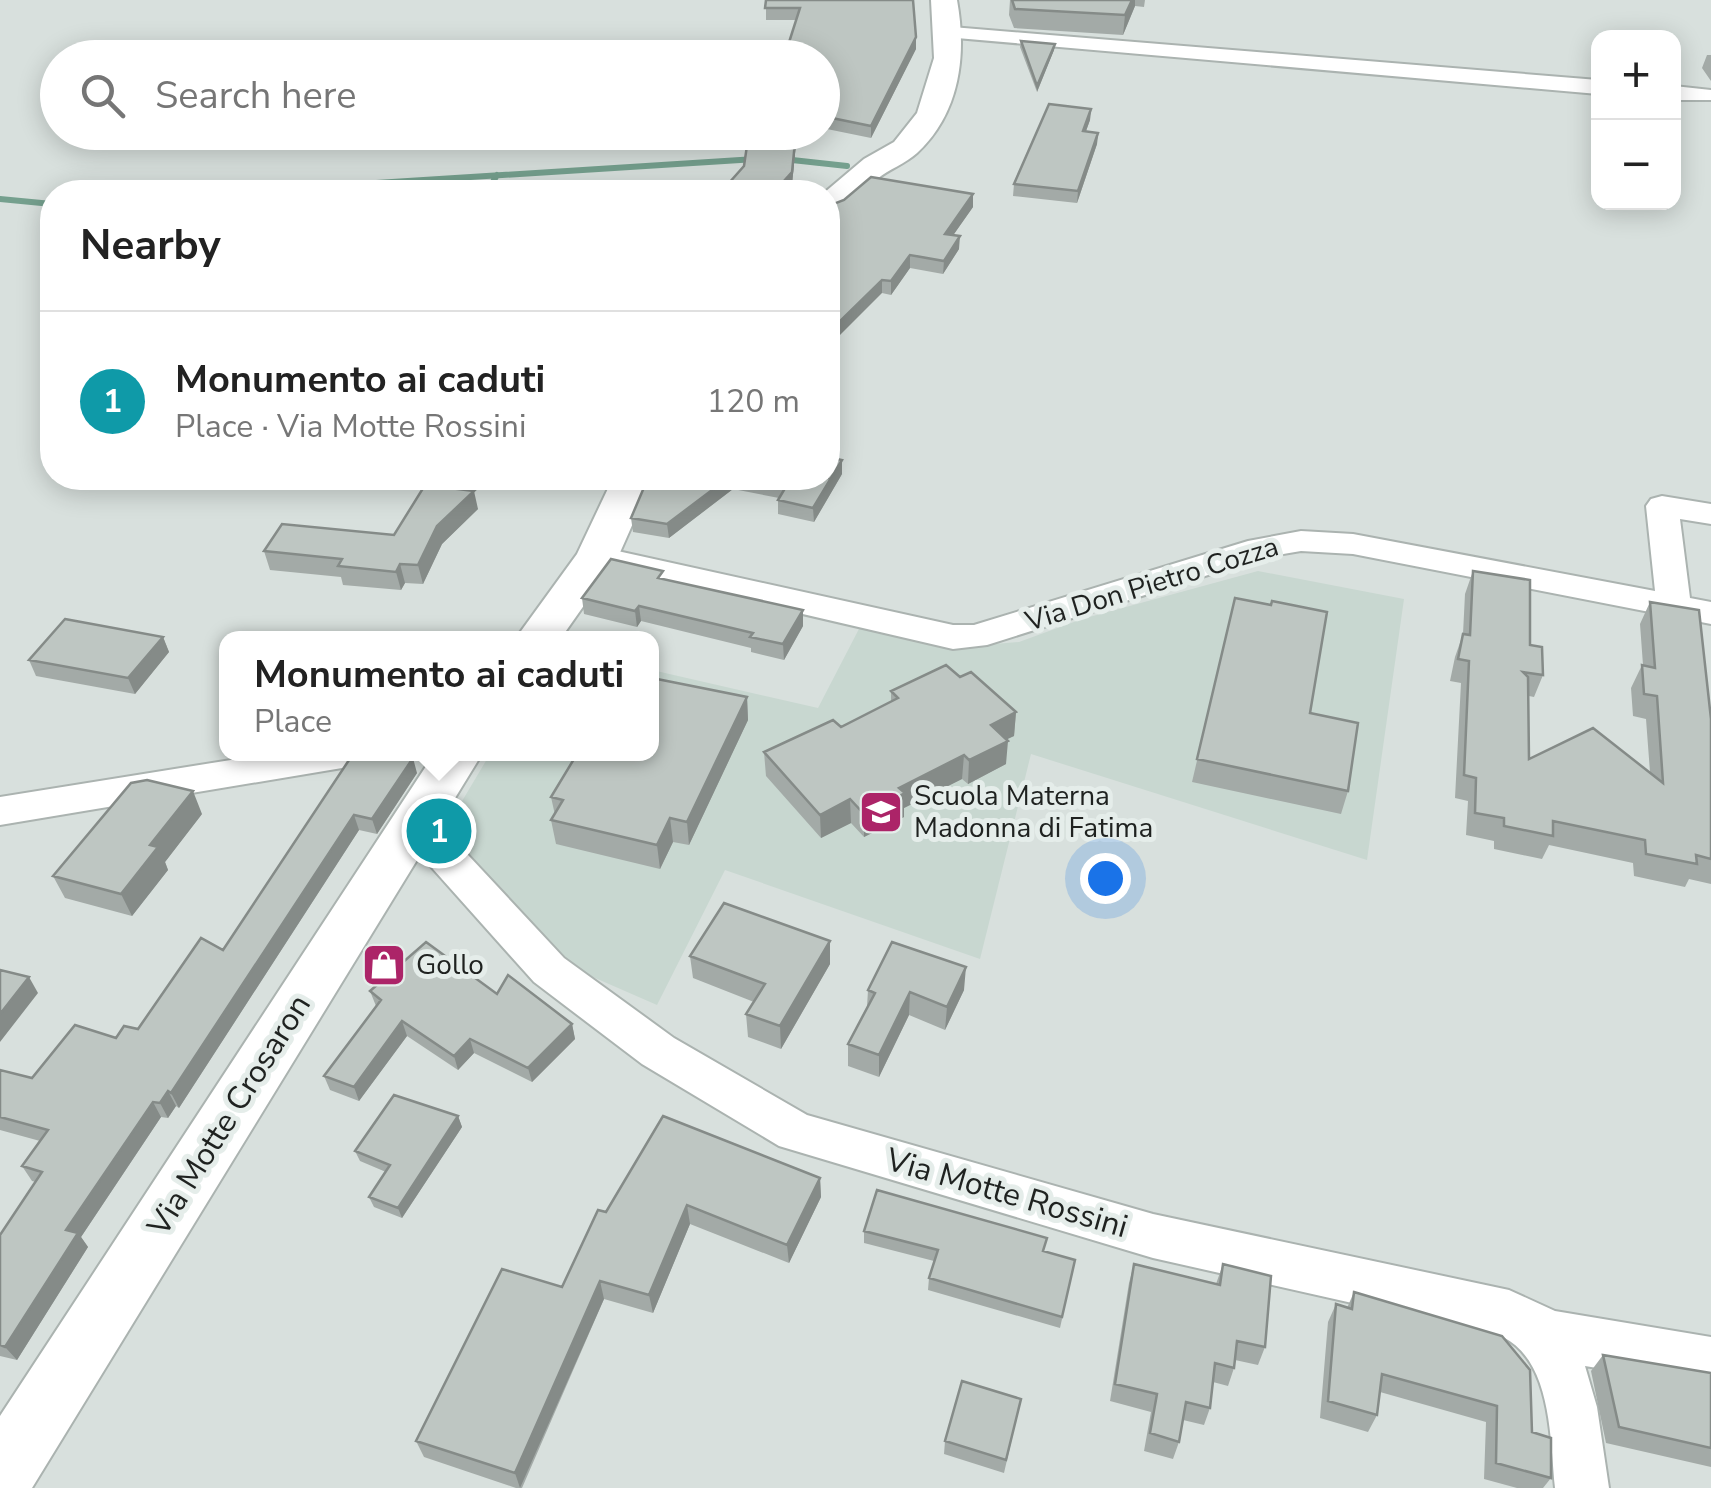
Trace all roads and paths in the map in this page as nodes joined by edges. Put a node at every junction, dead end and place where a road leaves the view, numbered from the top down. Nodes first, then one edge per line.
1 (944, 0) edge
2 (952, 33) junction
3 (1591, 85) edge
4 (1681, 94) edge
5 (1702, 95) dead end
6 (840, 197) edge
7 (627, 490) edge
8 (1711, 514) edge
9 (596, 557) junction
10 (1674, 605) junction
11 (1711, 613) edge
12 (543, 631) edge
13 (306, 761) edge
14 (453, 761) edge
15 (0, 812) edge
16 (414, 822) junction
17 (1544, 1334) junction
18 (1711, 1362) edge
19 (0, 1477) edge
20 (1582, 1488) edge

1 - 2 street
2 - 3 street
2 - 6 street
4 - 5 street
7 - 9 street
8 - 10 street
9 - 10 street, Via Don Pietro Cozza
9 - 12 street
10 - 11 street, Via Don Pietro Cozza
13 - 15 street
14 - 16 street, Via Motte Crosaron
16 - 17 street, Via Motte Rossini
16 - 19 street, Via Motte Crosaron
17 - 18 street, Via Motte Rossini
17 - 20 street

